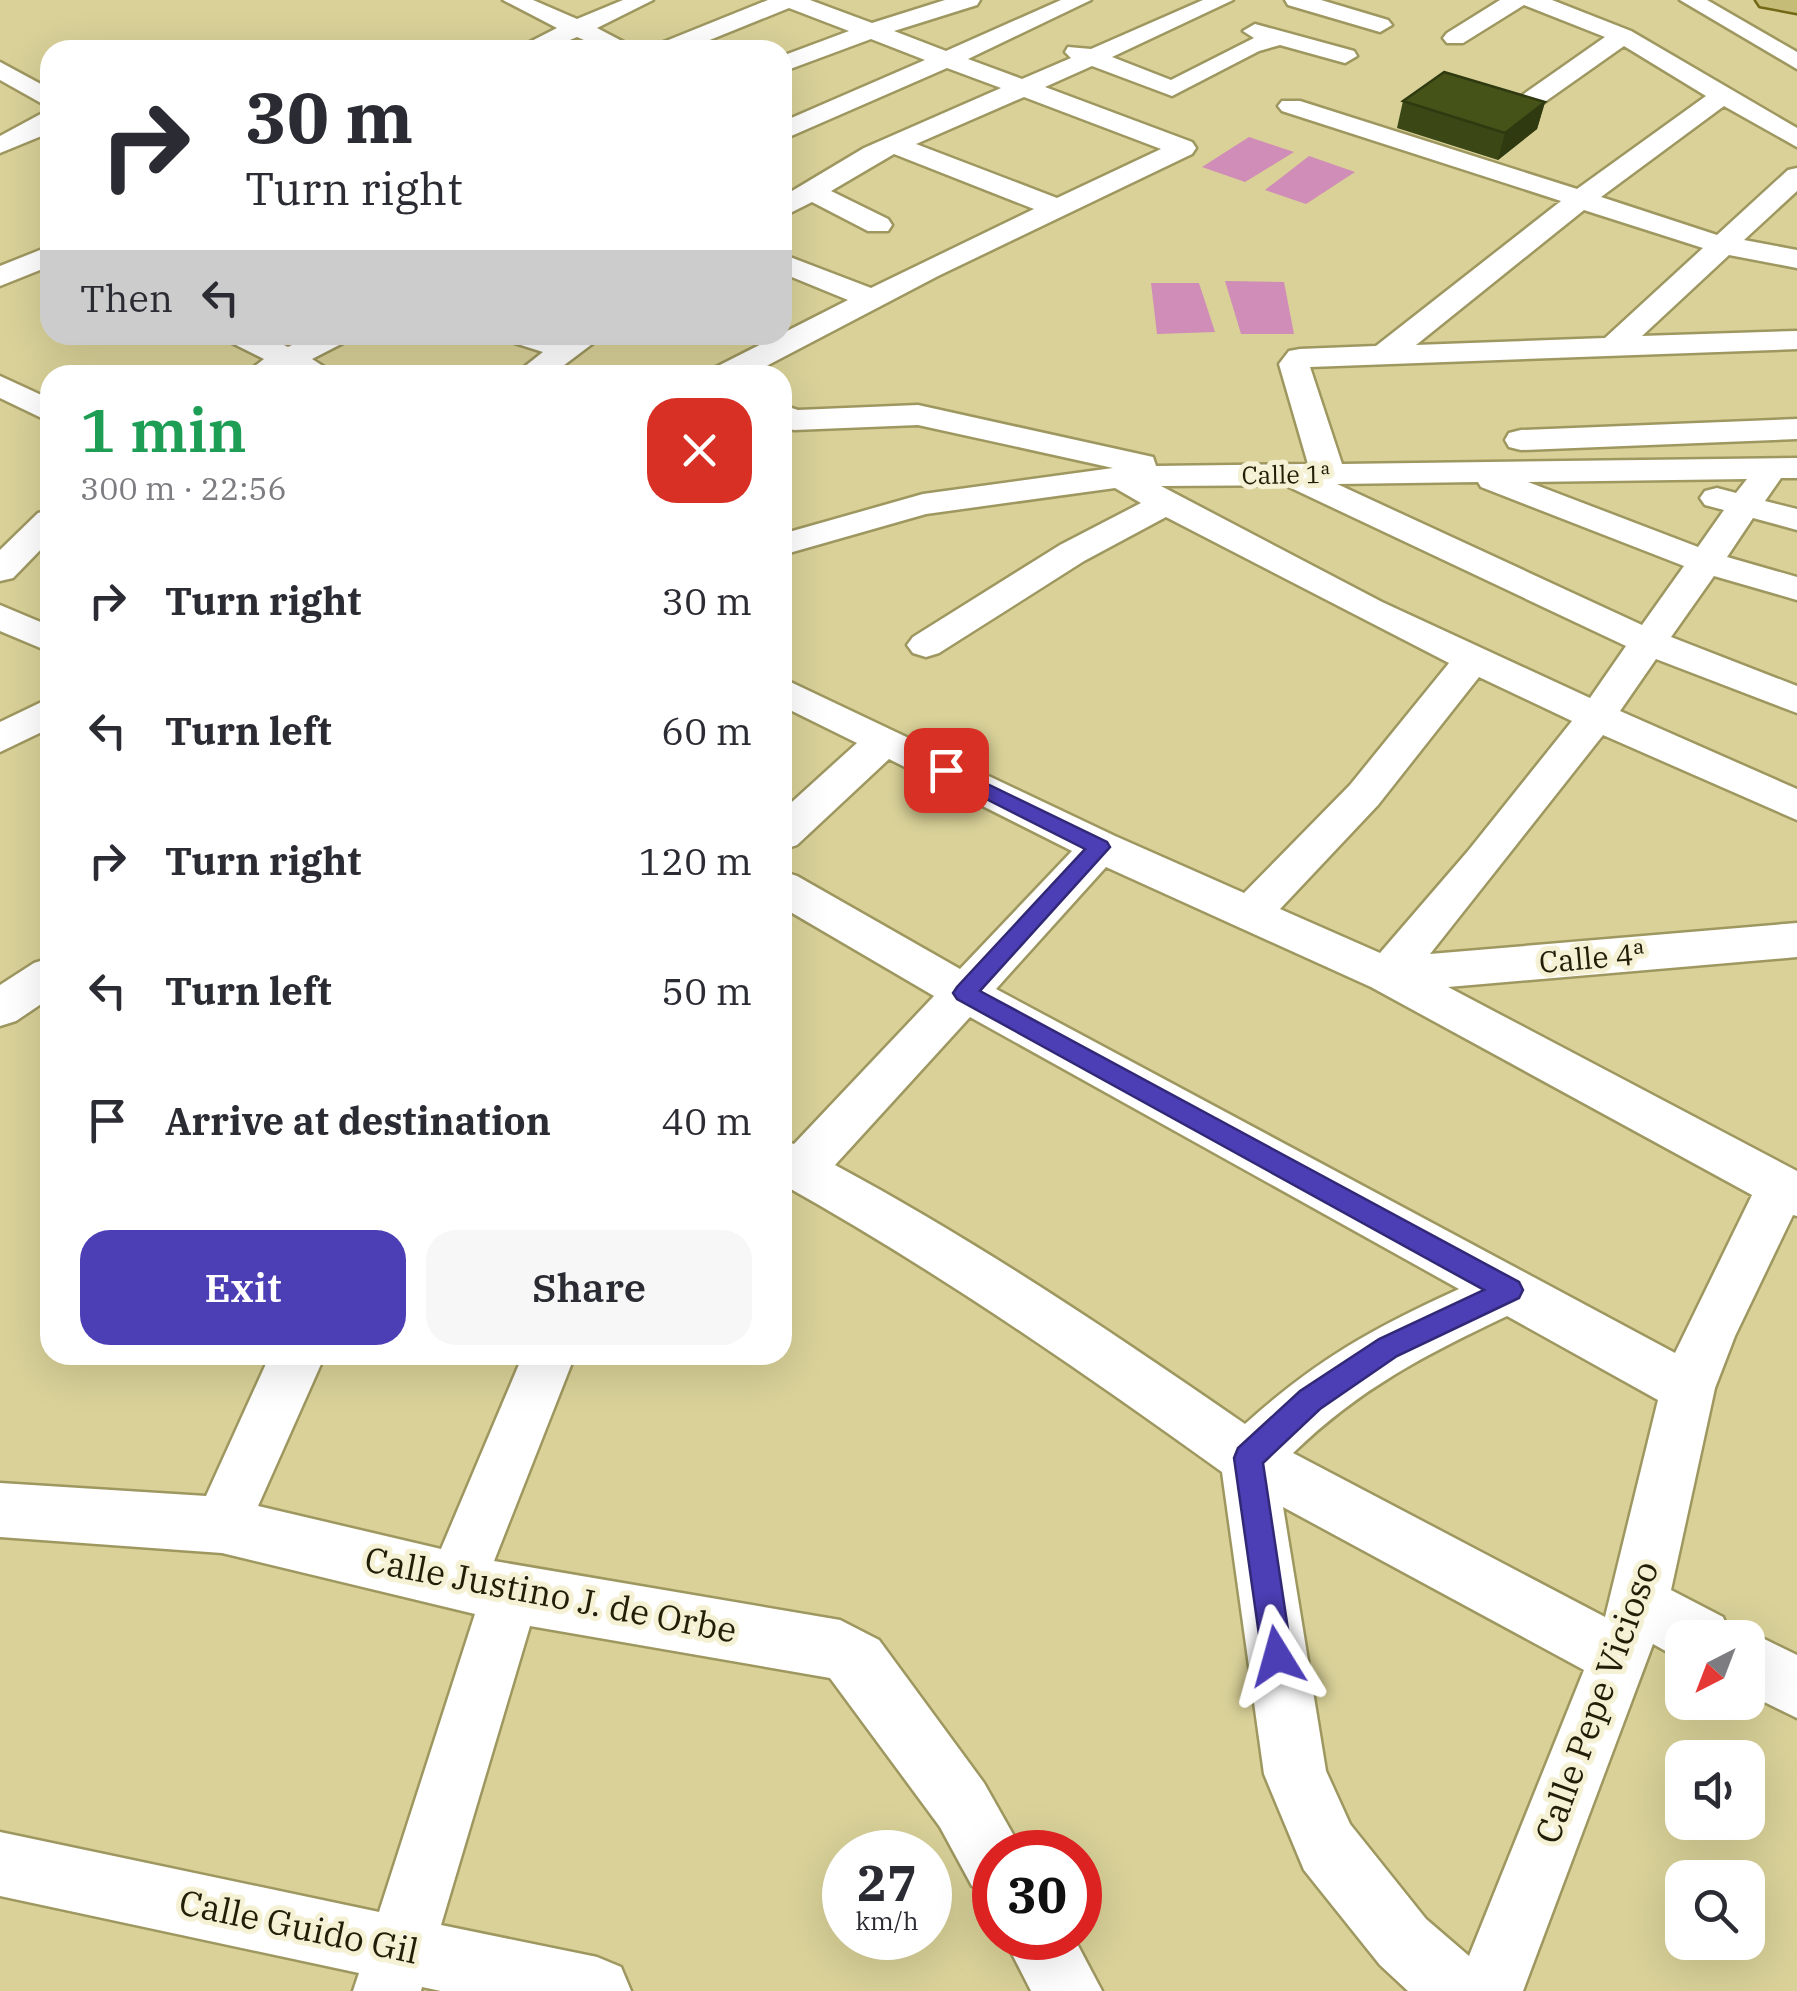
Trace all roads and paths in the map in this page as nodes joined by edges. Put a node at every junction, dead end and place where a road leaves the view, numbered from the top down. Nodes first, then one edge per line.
1 (514, 0) edge
2 (642, 0) edge
3 (788, 0) edge
4 (969, 0) edge
5 (1080, 0) edge
6 (1154, 0) edge
7 (1222, 0) edge
8 (1296, 0) edge
9 (1516, 0) edge
10 (1531, 0) edge
11 (1691, 0) edge
12 (1701, 0) edge
13 (1770, 0) edge
14 (1797, 5) edge
15 (1192, 13) junction
16 (1380, 25) dead end
17 (578, 27) junction
18 (1021, 27) junction
19 (870, 30) junction
20 (1623, 36) junction
21 (1281, 38) junction
22 (1456, 38) dead end
23 (1797, 38) edge
24 (549, 40) edge
25 (606, 40) edge
26 (689, 40) edge
27 (1345, 56) dead end
28 (945, 58) junction
29 (1089, 58) junction
30 (792, 62) edge
31 (1797, 62) edge
32 (0, 69) edge
33 (1020, 87) junction
34 (40, 94) edge
35 (1725, 94) junction
36 (1291, 106) dead end
37 (1520, 108) edge
38 (792, 125) edge
39 (40, 127) edge
40 (1797, 139) edge
41 (894, 144) junction
42 (0, 145) edge
43 (1797, 176) edge
44 (812, 191) junction
45 (1582, 198) junction
46 (792, 203) edge
47 (1054, 207) junction
48 (878, 226) dead end
49 (1723, 245) junction
50 (1797, 258) edge
51 (40, 259) edge
52 (792, 267) edge
53 (0, 277) edge
54 (872, 299) junction
55 (1797, 340) edge
56 (792, 341) edge
57 (249, 345) edge
58 (315, 345) edge
59 (575, 345) edge
60 (749, 345) edge
61 (783, 345) edge
62 (1614, 346) junction
63 (768, 353) junction
64 (1385, 354) junction
65 (268, 365) edge
66 (274, 365) edge
67 (545, 365) edge
68 (745, 365) edge
69 (0, 386) edge
70 (40, 407) edge
71 (792, 419) edge
72 (1797, 429) edge
73 (1324, 460) junction
74 (1624, 468) junction
75 (1784, 468) edge
76 (1471, 471) junction
77 (1288, 474) junction
78 (1197, 476) junction
79 (1120, 477) junction
80 (1166, 504) junction
81 (1743, 506) junction
82 (1797, 520) edge
83 (40, 538) edge
84 (792, 542) edge
85 (1703, 562) junction
86 (0, 570) edge
87 (1797, 589) edge
88 (0, 617) edge
89 (40, 635) edge
90 (1648, 642) junction
91 (926, 646) dead end
92 (1474, 659) junction
93 (792, 695) edge
94 (1797, 700) edge
95 (1597, 716) junction
96 (40, 717) edge
97 (0, 739) edge
98 (884, 740) junction
99 (1797, 806) edge
100 (792, 825) edge
101 (1100, 847) junction
102 (792, 893) edge
103 (1250, 914) junction
104 (1797, 940) edge
105 (1386, 975) junction
106 (40, 982) edge
107 (965, 993) junction
108 (0, 1008) edge
109 (792, 1164) edge
110 (792, 1166) edge
111 (1784, 1180) edge
112 (1510, 1290) junction
113 (294, 1365) edge
114 (546, 1365) edge
115 (1688, 1388) junction
116 (1248, 1458) junction
117 (0, 1510) edge
118 (222, 1526) junction
119 (484, 1587) junction
120 (1628, 1630) junction
121 (1665, 1634) edge
122 (1765, 1671) edge
123 (1797, 1688) edge
124 (976, 1830) edge
125 (0, 1864) edge
126 (1050, 1960) edge
127 (394, 1969) edge
128 (596, 1991) edge
129 (1068, 1991) edge
130 (1458, 1991) edge
131 (1489, 1991) edge

1 - 17 street
2 - 17 street
3 - 19 street
3 - 26 street
4 - 19 street
5 - 18 street
6 - 15 street
7 - 15 street
8 - 16 street
9 - 22 street
10 - 20 street
11 - 31 street
12 - 23 street
13 - 14 main road
15 - 21 street
15 - 29 street
17 - 24 street
17 - 25 street
18 - 28 street
18 - 29 street
19 - 28 street
19 - 30 street
20 - 35 street
20 - 37 street
21 - 27 street
21 - 29 street
28 - 33 street
28 - 38 street
29 - 33 street
32 - 34 street
33 - 41 street
33 - 47 street
35 - 40 street
35 - 45 street
36 - 45 street
39 - 42 street
41 - 44 street
41 - 47 street
43 - 49 street
44 - 46 street
44 - 48 street
45 - 49 street
45 - 64 street
47 - 54 street
49 - 50 street
49 - 62 street
51 - 53 street
52 - 54 street
54 - 56 street
55 - 62 street
57 - 65 street
58 - 66 street
59 - 67 street
60 - 63 street
61 - 63 street
62 - 64 street
63 - 68 street
64 - 73 street
69 - 70 street
71 - 78 street
72 - 73 street
73 - 76 street, Calle 1ª
73 - 77 street, Calle 1ª
74 - 75 street, Calle 1ª
74 - 76 street, Calle 1ª
74 - 81 street
75 - 81 street
76 - 85 street
77 - 78 street, Calle 1ª
77 - 90 street
78 - 79 street, Calle 1ª
79 - 80 street
79 - 84 street, Calle 1ª
80 - 91 street
80 - 92 street
81 - 82 street
81 - 85 street
83 - 86 street
85 - 87 street
85 - 90 street
88 - 89 street
90 - 94 street
90 - 95 street
92 - 95 street
92 - 103 street
93 - 98 street
95 - 99 street
95 - 105 street
96 - 97 street
98 - 100 street
98 - 101 street
101 - 103 street
101 - 107 street
102 - 107 street
103 - 105 street
104 - 105 street, Calle 4ª
105 - 111 street
106 - 108 street
107 - 109 street
107 - 112 street
110 - 116 street
111 - 115 street, Calle Pepe Vicioso
112 - 115 street
112 - 116 street
113 - 118 street
114 - 119 street
115 - 120 street, Calle Pepe Vicioso
116 - 120 street
116 - 130 street
117 - 118 street, Calle Justino J. de Orbe
118 - 119 street, Calle Justino J. de Orbe
119 - 124 street, Calle Justino J. de Orbe
119 - 127 street
120 - 121 street
120 - 131 street, Calle Pepe Vicioso
122 - 123 street
125 - 127 street, Calle Guido Gil
126 - 129 street
127 - 128 street, Calle Guido Gil

